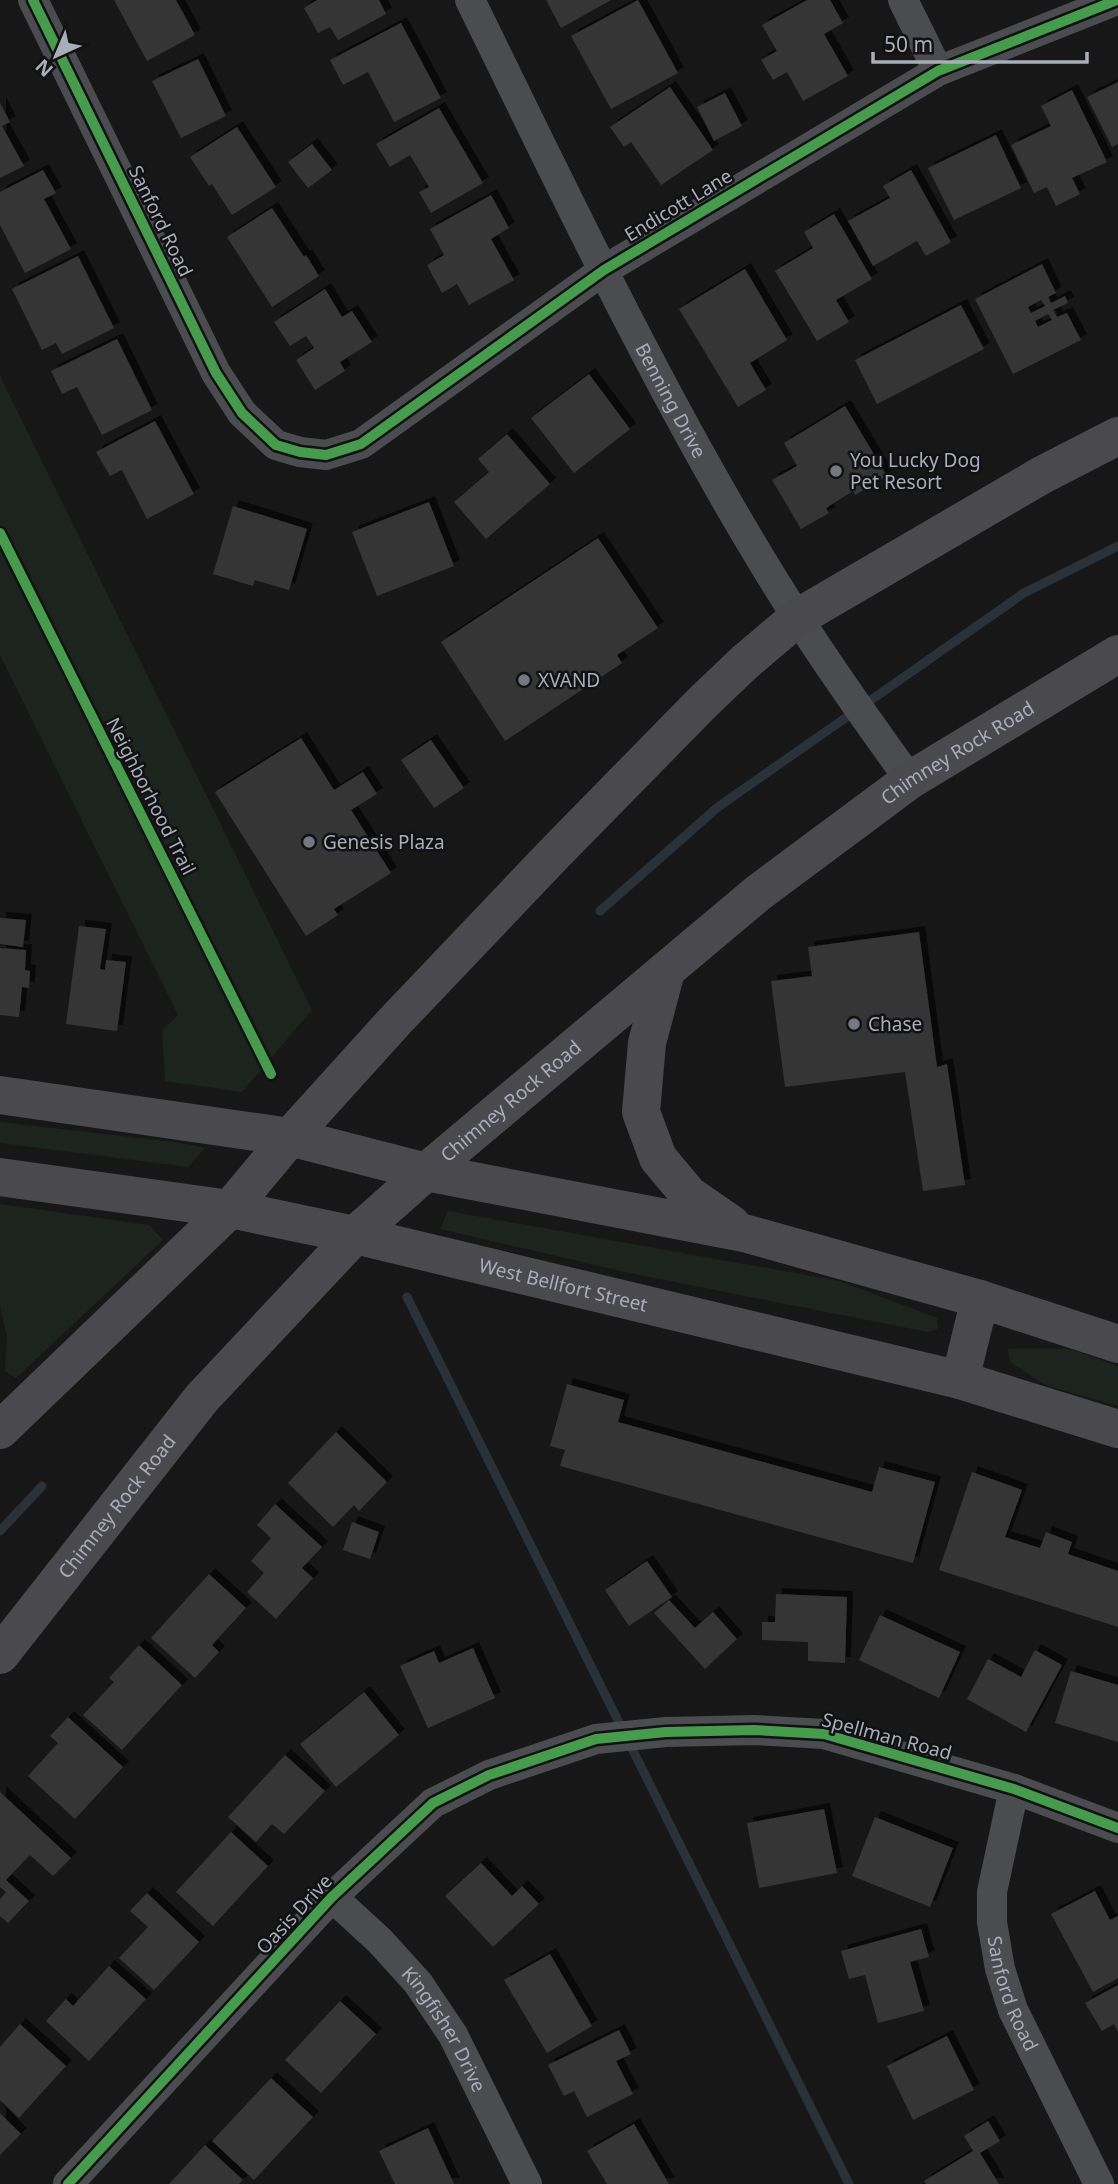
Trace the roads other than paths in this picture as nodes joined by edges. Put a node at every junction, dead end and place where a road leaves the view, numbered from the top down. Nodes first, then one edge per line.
1 (33, 0) edge
2 (470, 0) edge
3 (903, 0) edge
4 (1116, 0) edge
5 (938, 71) junction
6 (604, 270) junction
7 (1118, 436) edge
8 (275, 445) joint
9 (797, 618) junction
10 (1118, 654) edge
11 (910, 780) junction
12 (666, 971) junction
13 (0, 1095) edge
14 (290, 1137) junction
15 (426, 1172) junction
16 (0, 1177) edge
17 (230, 1209) junction
18 (744, 1233) junction
19 (355, 1235) junction
20 (981, 1299) junction
21 (1118, 1344) edge
22 (960, 1380) junction
23 (1118, 1429) edge
24 (0, 1430) edge
25 (0, 1655) edge
26 (596, 1739) joint
27 (1014, 1789) junction
28 (1118, 1828) edge
29 (332, 1897) junction
30 (68, 2184) edge
31 (527, 2184) edge
32 (1099, 2184) edge

1 - 8 street, Sanford Road
2 - 6 street, Benning Drive
3 - 5 street
4 - 5 street, Endicott Lane
5 - 6 street, Endicott Lane
6 - 8 street, Endicott Lane
6 - 9 street, Benning Drive
7 - 9 main road
9 - 11 street, Benning Drive
9 - 14 main road
10 - 11 main road, Chimney Rock Road
11 - 12 main road, Chimney Rock Road
12 - 15 main road, Chimney Rock Road
12 - 18 main road
13 - 14 main road
14 - 15 main road
14 - 17 main road
15 - 18 main road
15 - 19 main road, Chimney Rock Road
16 - 17 main road, West Bellfort Street
17 - 19 main road, West Bellfort Street
17 - 24 main road
18 - 20 main road
19 - 22 main road, West Bellfort Street
19 - 25 main road, Chimney Rock Road
20 - 21 main road
20 - 22 main road
22 - 23 main road, West Bellfort Street
26 - 27 street, Spellman Road
26 - 29 street, Oasis Drive
27 - 28 street, Spellman Road
27 - 32 street, Sanford Road
29 - 30 street, Oasis Drive
29 - 31 street, Kingfisher Drive

